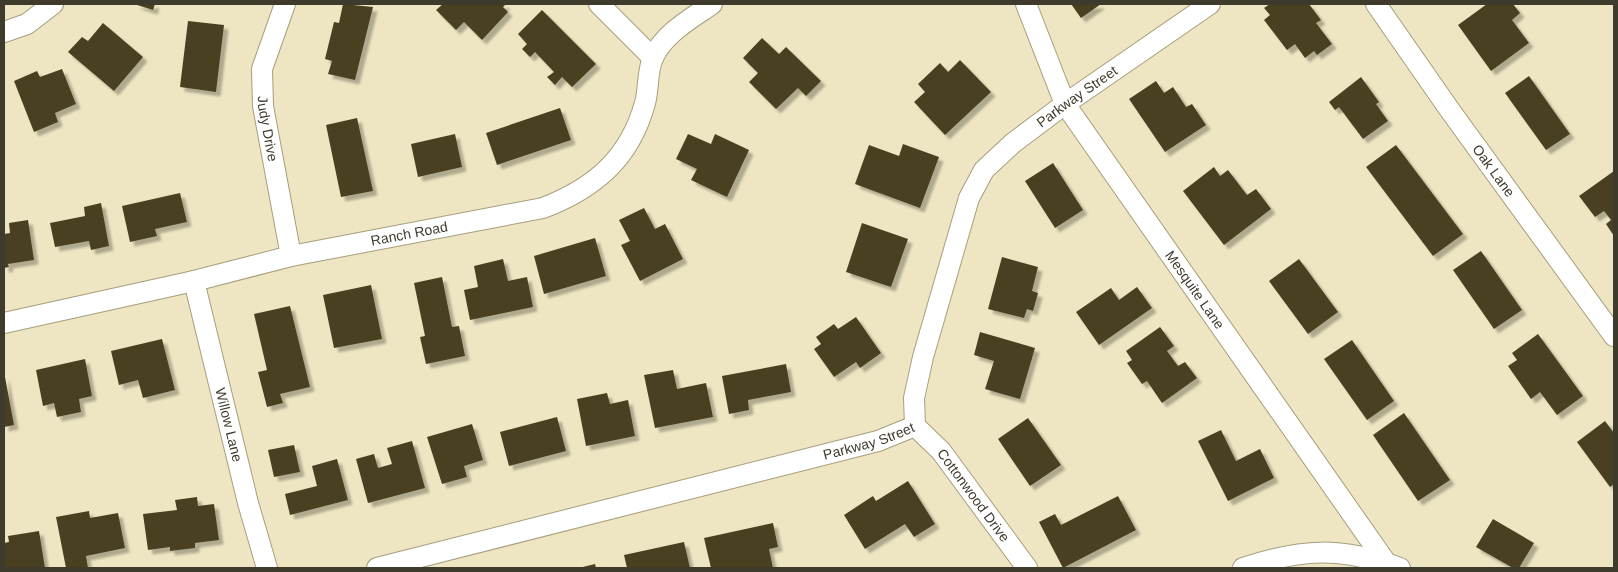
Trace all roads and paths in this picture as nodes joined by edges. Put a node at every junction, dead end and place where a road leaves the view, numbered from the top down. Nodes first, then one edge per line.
1 (53, 4) edge
2 (285, 4) edge
3 (599, 4) edge
4 (712, 4) edge
5 (1026, 4) edge
6 (1210, 4) edge
7 (1376, 4) edge
8 (4, 32) edge
9 (653, 58) junction
10 (1065, 104) junction
11 (291, 256) junction
12 (194, 281) junction
13 (4, 323) edge
14 (1614, 336) edge
15 (915, 426) junction
16 (1394, 566) edge
17 (267, 568) edge
18 (377, 568) edge
19 (1027, 568) edge
20 (1244, 568) edge

1 - 8 street
2 - 11 street, Judy Drive
3 - 9 street
4 - 9 street, Ranch Road
5 - 10 street, Mesquite Lane
6 - 10 street, Parkway Street
7 - 14 street, Oak Lane
9 - 11 street, Ranch Road
10 - 15 street, Parkway Street
10 - 16 street, Mesquite Lane
11 - 12 street, Ranch Road
12 - 13 street, Ranch Road
12 - 17 street, Willow Lane
15 - 18 street, Parkway Street
15 - 19 street, Cottonwood Drive
16 - 20 street

